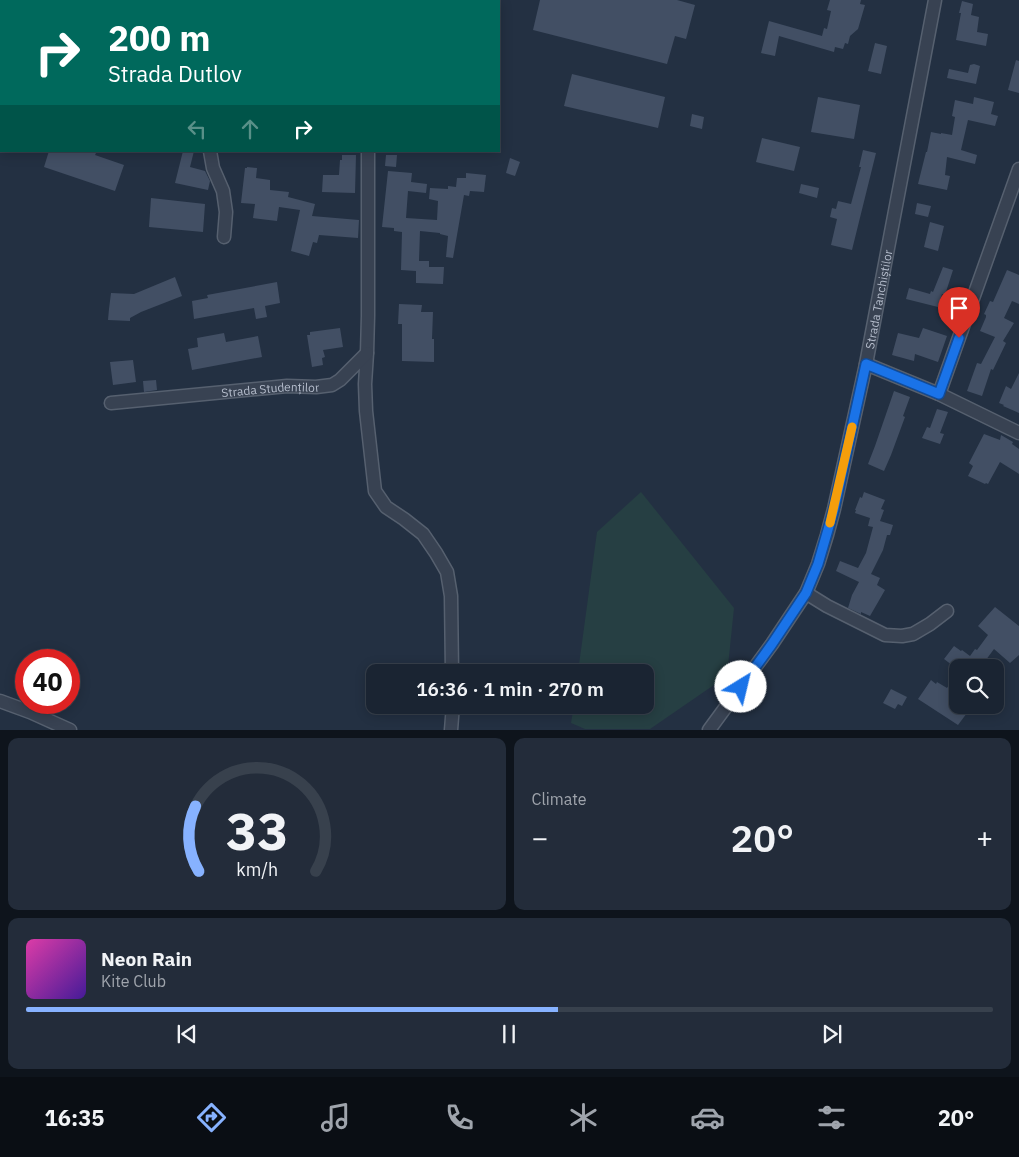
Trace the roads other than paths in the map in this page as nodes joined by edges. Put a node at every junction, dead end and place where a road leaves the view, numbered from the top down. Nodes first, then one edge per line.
1 (935, 0) edge
2 (210, 152) edge
3 (368, 152) edge
4 (1019, 169) edge
5 (224, 237) dead end
6 (367, 352) junction
7 (866, 364) junction
8 (939, 394) junction
9 (111, 403) dead end
10 (1019, 433) edge
11 (806, 593) junction
12 (948, 611) dead end
13 (452, 664) edge
14 (0, 700) edge
15 (452, 714) edge
16 (70, 730) edge
17 (451, 730) edge
18 (709, 730) edge

1 - 7 street, Strada Tanchiștilor
2 - 5 street
3 - 6 street
4 - 8 street
6 - 9 street, Strada Studenților
6 - 13 street
7 - 8 street
7 - 11 street, Strada Tanchiștilor
8 - 10 street
11 - 12 street
11 - 18 street, Strada Tanchiștilor
14 - 16 street
15 - 17 street

